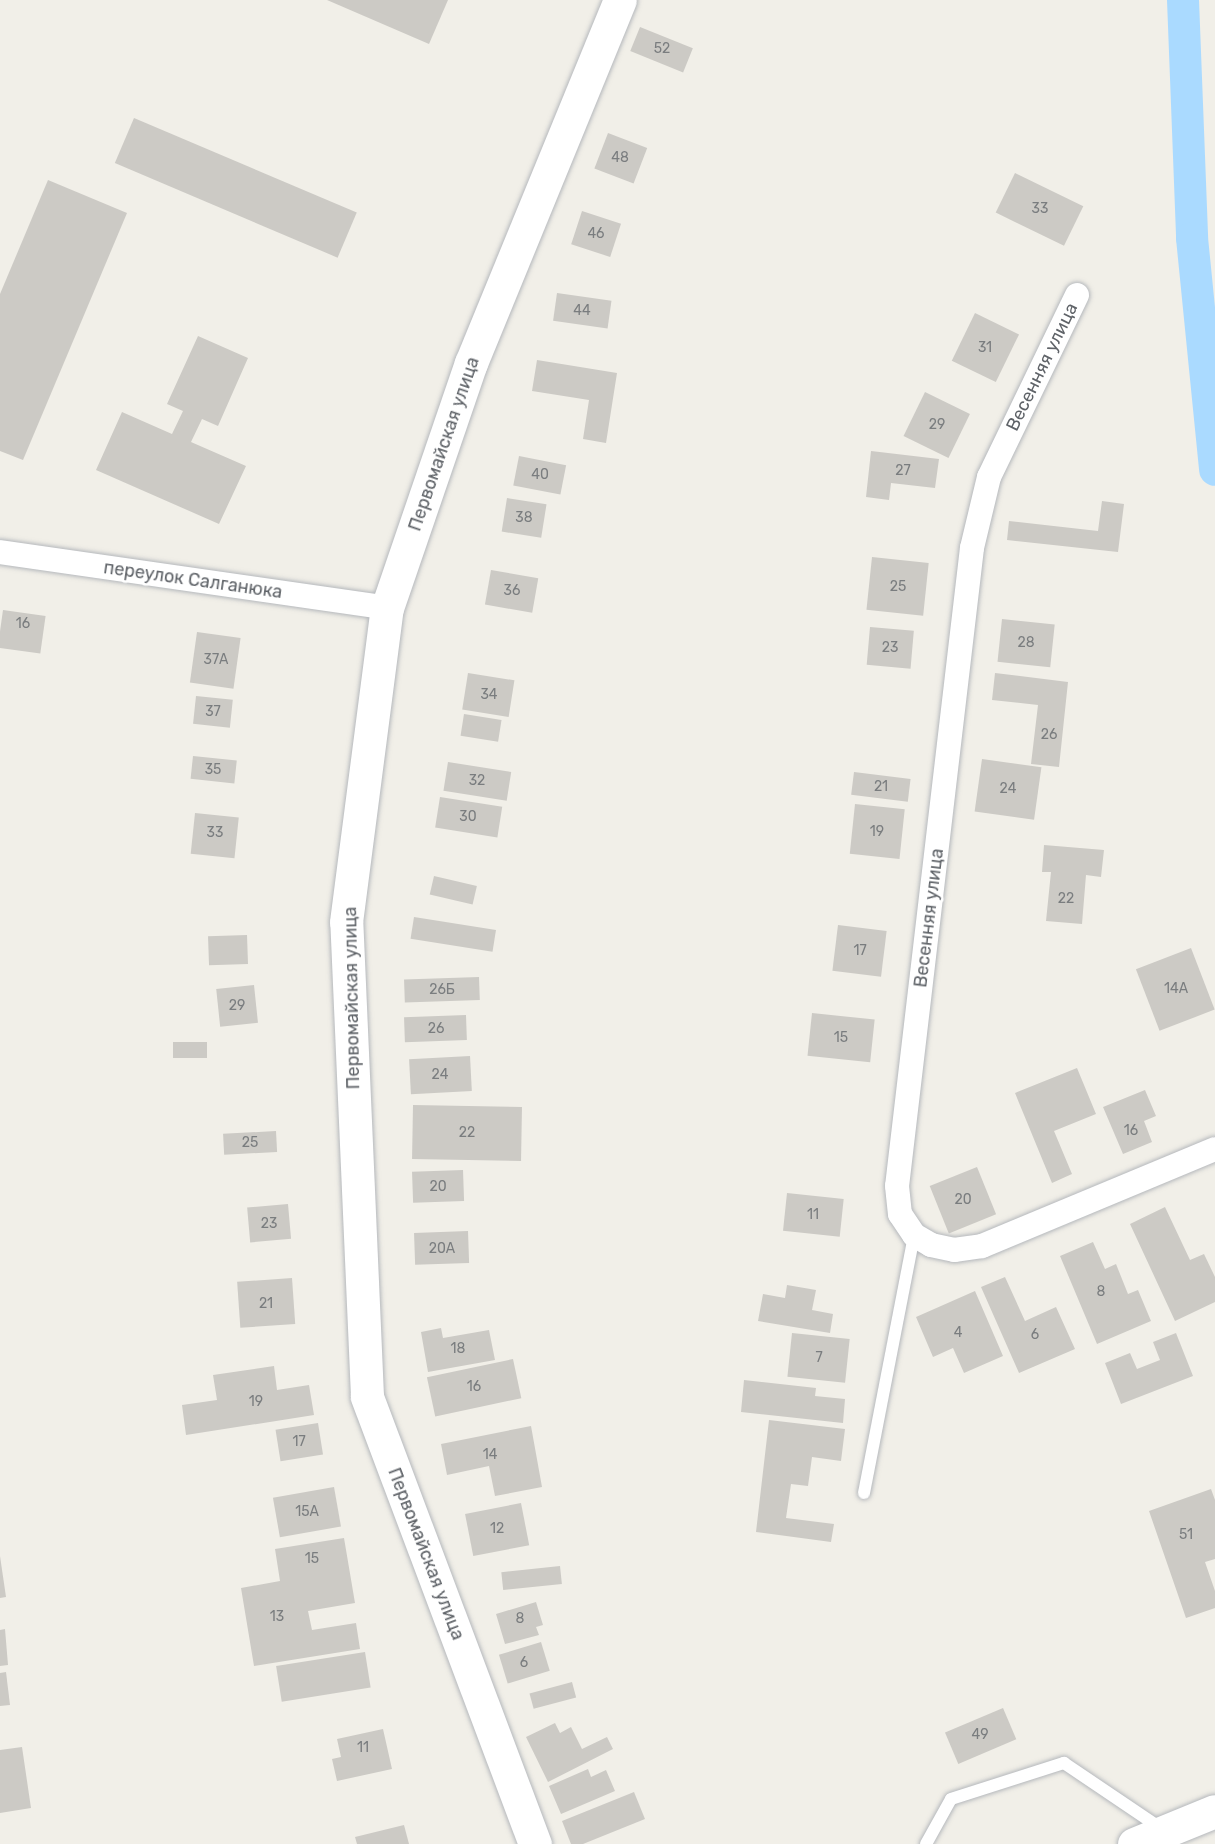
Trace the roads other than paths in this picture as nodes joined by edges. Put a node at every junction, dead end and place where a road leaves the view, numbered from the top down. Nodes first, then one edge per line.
1 (620, 0) edge
2 (1077, 295) dead end
3 (0, 552) edge
4 (387, 608) junction
5 (1215, 1149) edge
6 (914, 1235) junction
7 (864, 1493) dead end
8 (1215, 1811) edge
9 (1165, 1831) junction
10 (535, 1844) edge
11 (926, 1844) edge
12 (1134, 1844) edge

1 - 4 main road, Первомайская улица
2 - 6 street, Весенняя улица
3 - 4 street, переулок Салганюка
4 - 10 main road, Первомайская улица
5 - 6 street
6 - 7 lane
8 - 9 main road
9 - 11 lane
9 - 12 main road

